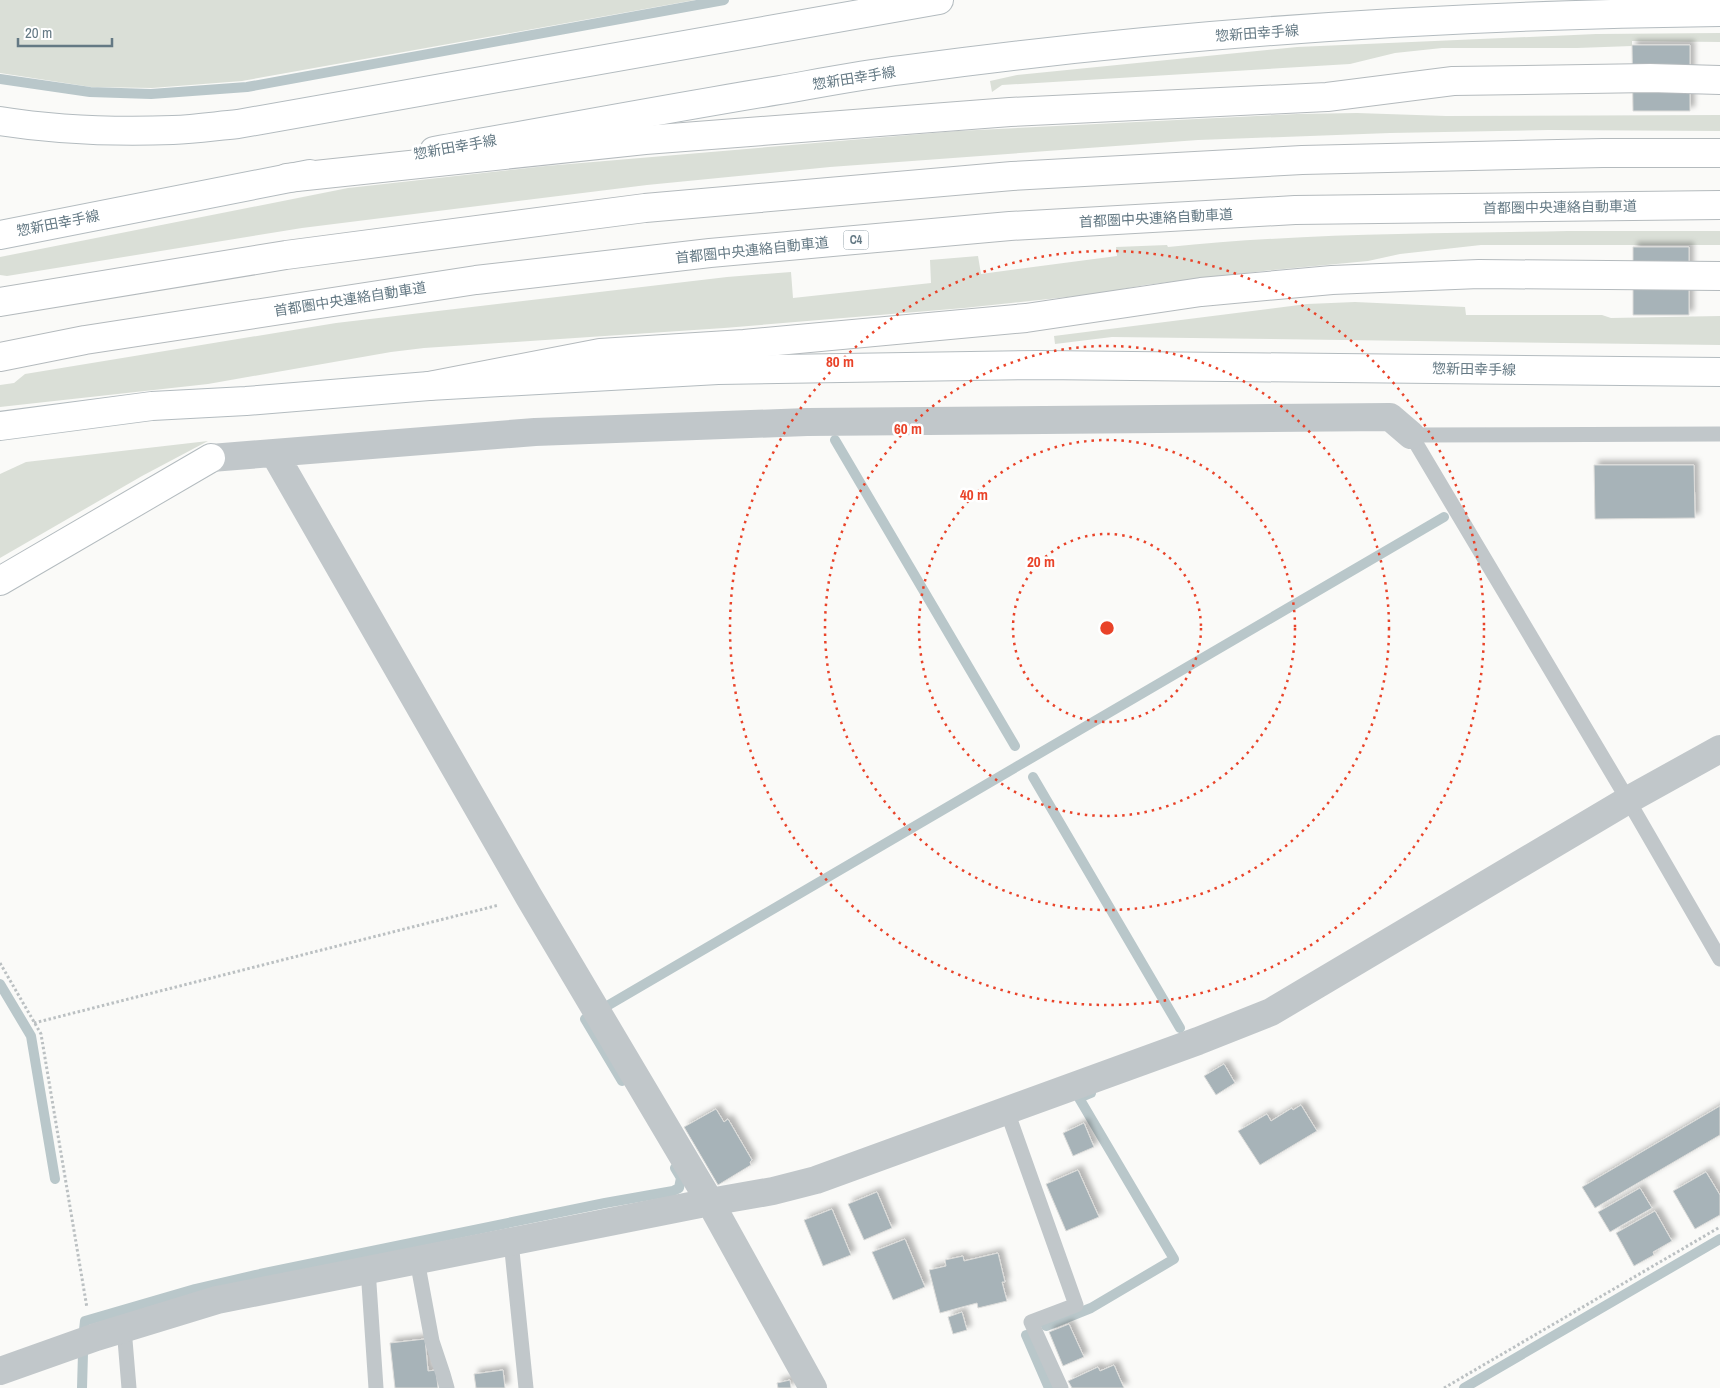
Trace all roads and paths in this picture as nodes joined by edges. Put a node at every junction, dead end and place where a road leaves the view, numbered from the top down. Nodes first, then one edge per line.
1 (939, 0) edge
2 (1720, 12) edge
3 (1720, 80) edge
4 (0, 121) edge
5 (1720, 153) edge
6 (287, 178) junction
7 (1720, 205) edge
8 (0, 235) edge
9 (1720, 276) edge
10 (0, 302) edge
11 (0, 357) edge
12 (1720, 372) edge
13 (429, 386) junction
14 (0, 426) edge
15 (1720, 434) edge
16 (1411, 435) junction
17 (274, 453) junction
18 (211, 458) joint
19 (0, 581) edge
20 (1720, 749) edge
21 (1628, 800) junction
22 (530, 897) junction
23 (1720, 959) edge
24 (0, 963) edge
25 (34, 1023) junction
26 (1007, 1111) junction
27 (710, 1202) junction
28 (1720, 1227) edge
29 (511, 1241) junction
30 (417, 1260) junction
31 (368, 1270) junction
32 (88, 1314) dead end
33 (124, 1328) junction
34 (0, 1371) edge
35 (130, 1388) edge
36 (376, 1388) edge
37 (447, 1388) edge
38 (526, 1388) edge
39 (813, 1388) edge
40 (1061, 1388) edge
41 (1444, 1388) edge

1 - 4 main road
2 - 6 main road, 惣新田幸手線
3 - 6 main road
5 - 10 main road
6 - 8 main road, 惣新田幸手線
7 - 11 main road, 首都圏中央連絡自動車道 / C4
9 - 13 main road
12 - 13 main road, 惣新田幸手線
13 - 14 main road, 惣新田幸手線
15 - 16 lane
16 - 17 street
16 - 21 lane
17 - 18 street
17 - 22 street
18 - 19 main road
20 - 21 street
21 - 23 lane
21 - 26 street
22 - 25 path
22 - 27 street
24 - 25 path
25 - 32 path
26 - 27 street
26 - 40 lane
27 - 29 street
27 - 39 street
28 - 41 path
29 - 30 street
29 - 38 lane
30 - 31 street
30 - 37 lane
31 - 33 street
31 - 36 lane
33 - 34 street
33 - 35 lane

